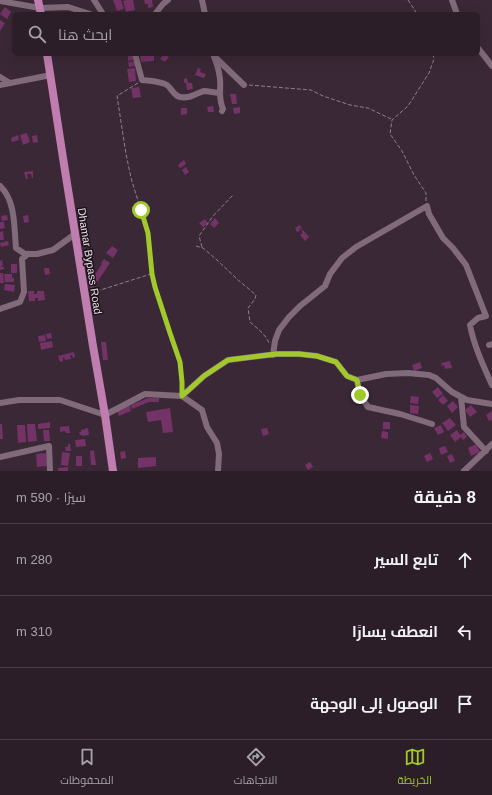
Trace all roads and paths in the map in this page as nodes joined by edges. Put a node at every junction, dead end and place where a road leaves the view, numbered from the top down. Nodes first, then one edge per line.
1 (94, 0) edge
2 (168, 0) edge
3 (202, 0) edge
4 (408, 0) edge
5 (452, 0) edge
6 (0, 1) edge
7 (39, 7) edge
8 (84, 12) edge
9 (102, 12) edge
10 (157, 12) edge
11 (205, 12) edge
12 (416, 12) edge
13 (456, 12) edge
14 (480, 51) edge
15 (47, 56) edge
16 (136, 56) edge
17 (213, 56) edge
18 (214, 56) edge
19 (433, 56) edge
20 (492, 66) edge
21 (51, 75) junction
22 (0, 77) edge
23 (142, 80) junction
24 (10, 83) junction
25 (0, 85) edge
26 (244, 85) joint
27 (220, 93) junction
28 (222, 111) dead end
29 (392, 120) junction
30 (0, 186) edge
31 (233, 195) dead end
32 (427, 206) junction
33 (75, 234) junction
34 (196, 246) dead end
35 (202, 248) junction
36 (28, 254) junction
37 (152, 274) junction
38 (85, 296) junction
39 (0, 309) edge
40 (489, 317) edge
41 (273, 355) junction
42 (357, 380) junction
43 (492, 384) edge
44 (182, 396) junction
45 (461, 397) junction
46 (0, 404) edge
47 (492, 404) edge
48 (105, 415) junction
49 (432, 424) dead end
50 (492, 444) edge
51 (486, 451) junction
52 (0, 457) edge
53 (50, 471) edge
54 (113, 471) edge
55 (218, 471) edge
56 (464, 471) edge

1 - 9 street
2 - 10 street
3 - 11 street
4 - 12 path
5 - 13 street
6 - 7 street
7 - 8 street
14 - 20 street
15 - 21 main road, Dhamar Bypass Road
16 - 23 street
17 - 27 street
18 - 26 street
19 - 29 path
21 - 24 street
21 - 33 main road, Dhamar Bypass Road
22 - 24 street
23 - 27 street
23 - 37 path
24 - 25 street
26 - 29 path
27 - 28 street
29 - 32 path
30 - 36 street
31 - 35 path
32 - 40 street
32 - 41 street
33 - 36 street
33 - 38 main road, Dhamar Bypass Road
34 - 35 path
35 - 41 path
36 - 39 street
37 - 38 path
37 - 44 path
38 - 48 main road, Dhamar Bypass Road
40 - 43 street
41 - 42 street
41 - 44 street
42 - 45 street
42 - 49 street
44 - 48 street
44 - 55 street
45 - 47 street
45 - 51 street
46 - 48 street
48 - 54 main road, Dhamar Bypass Road
50 - 51 street
51 - 56 street
52 - 53 street

